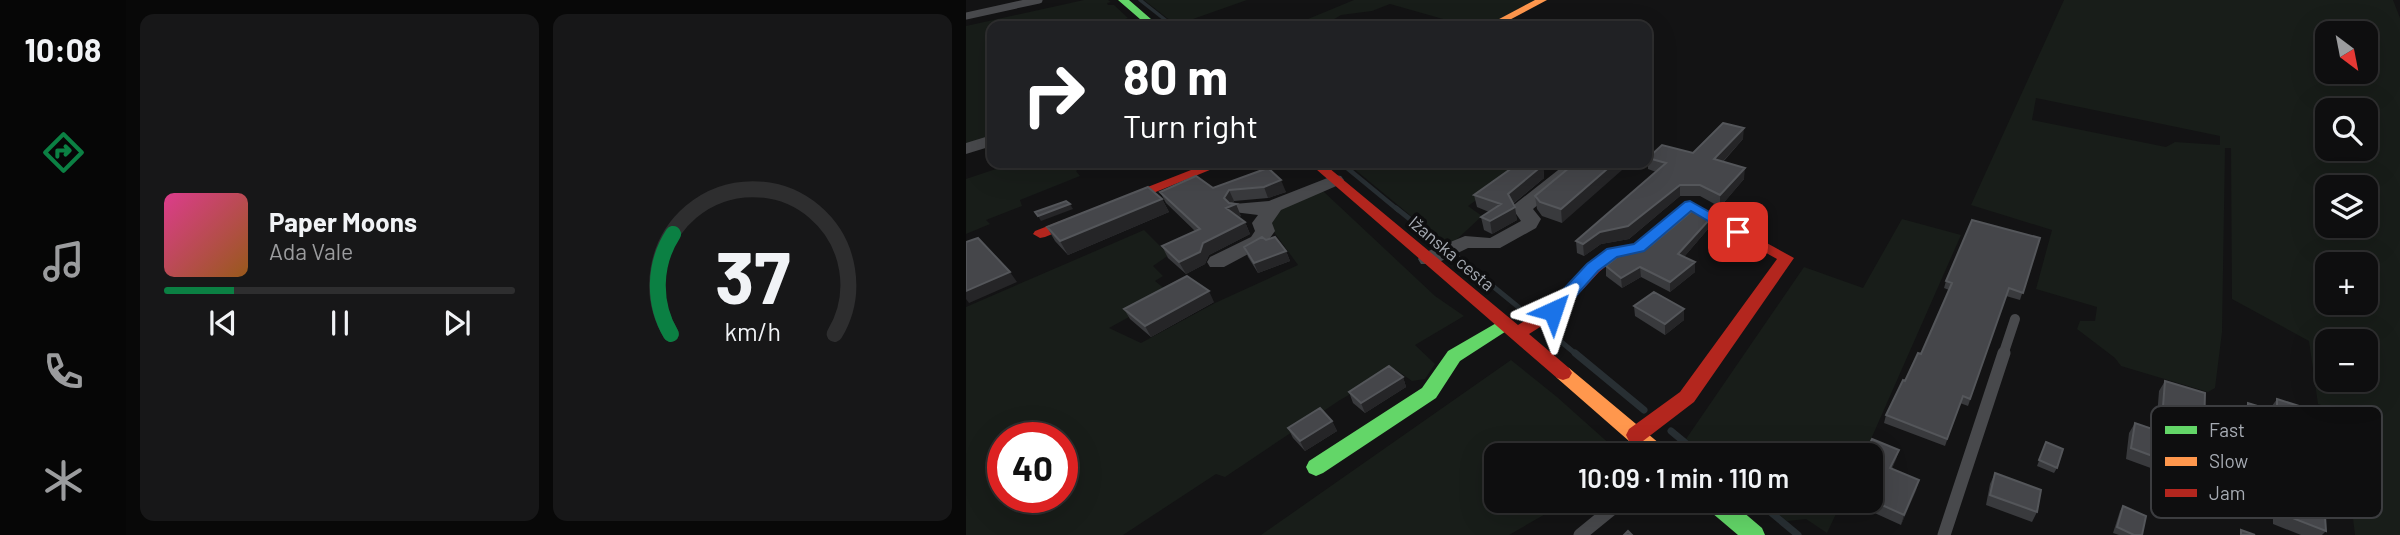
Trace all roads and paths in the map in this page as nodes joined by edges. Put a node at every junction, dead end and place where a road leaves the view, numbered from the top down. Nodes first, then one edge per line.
1 (1039, 0) edge
2 (1123, 0) edge
3 (1542, 0) edge
4 (966, 16) edge
5 (1148, 21) edge
6 (1501, 21) edge
7 (987, 142) edge
8 (966, 149) edge
9 (1207, 168) edge
10 (1321, 168) edge
11 (1572, 168) edge
12 (1335, 180) junction
13 (1274, 206) junction
14 (1241, 208) dead end
15 (1040, 234) dead end
16 (1428, 259) junction
17 (1217, 262) dead end
18 (2015, 319) dead end
19 (1511, 329) junction
20 (1636, 435) junction
21 (1645, 443) edge
22 (1316, 467) dead end
23 (1607, 513) edge
24 (1728, 513) edge
25 (1580, 535) edge
26 (1754, 535) edge
27 (1944, 535) edge

1 - 4 lane
2 - 5 street
3 - 6 street
7 - 8 street
9 - 15 street
10 - 12 street, Ižanska cesta
11 - 16 street
12 - 13 street
12 - 16 street, Ižanska cesta
13 - 14 street
13 - 17 street
16 - 19 street, Ižanska cesta
18 - 27 lane
19 - 20 street, Ižanska cesta
19 - 20 street
19 - 22 street
20 - 21 street, Ižanska cesta
23 - 25 lane
24 - 26 street

